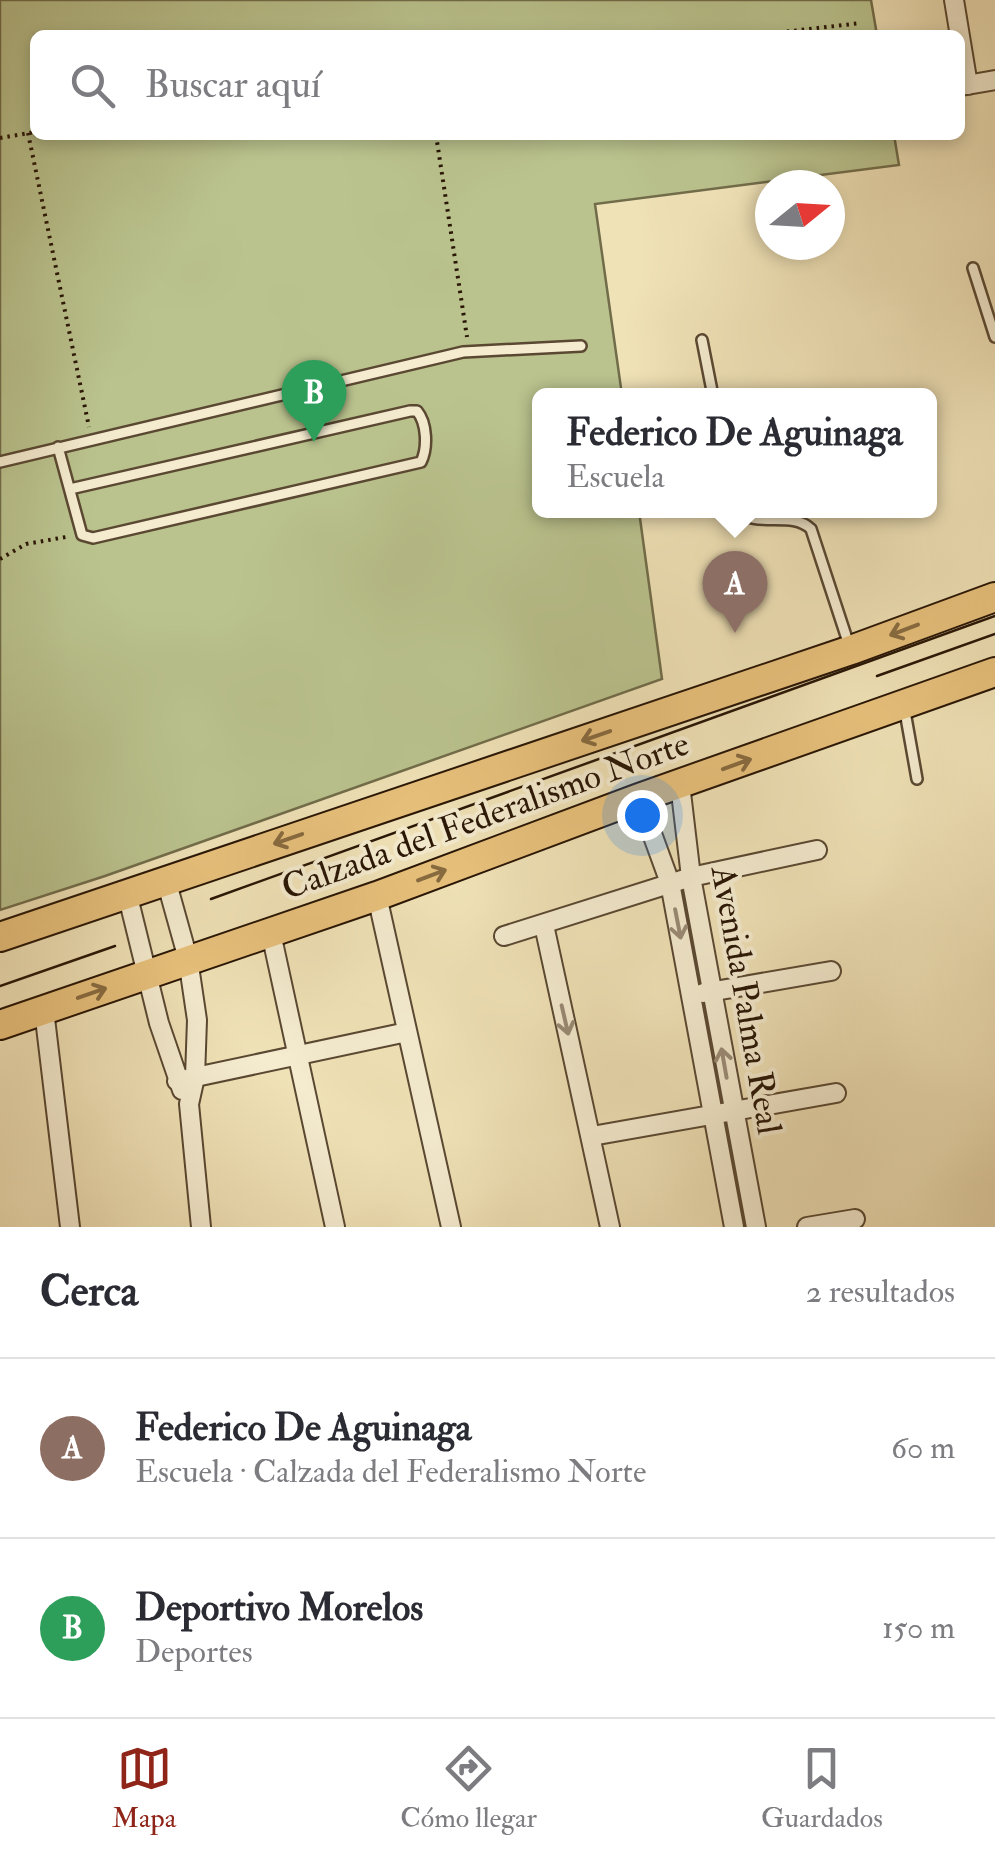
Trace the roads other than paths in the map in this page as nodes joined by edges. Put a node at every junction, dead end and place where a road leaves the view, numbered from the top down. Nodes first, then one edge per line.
1 (954, 0) edge
2 (957, 30) edge
3 (995, 80) edge
4 (965, 86) edge
5 (973, 268) dead end
6 (995, 337) edge
7 (702, 340) dead end
8 (581, 346) dead end
9 (711, 388) edge
10 (58, 447) junction
11 (0, 462) edge
12 (70, 489) junction
13 (746, 518) edge
14 (995, 597) edge
15 (851, 650) junction
16 (995, 672) edge
17 (904, 703) junction
18 (918, 779) dead end
19 (680, 784) junction
20 (639, 798) junction
21 (817, 850) dead end
22 (691, 878) junction
23 (166, 880) junction
24 (670, 884) junction
25 (126, 893) junction
26 (377, 896) junction
27 (544, 925) junction
28 (271, 933) junction
29 (504, 936) dead end
30 (0, 937) edge
31 (188, 959) junction
32 (831, 971) dead end
33 (148, 974) junction
34 (711, 991) junction
35 (692, 995) junction
36 (44, 1010) junction
37 (0, 1025) edge
38 (407, 1032) junction
39 (298, 1056) junction
40 (186, 1079) junction
41 (836, 1092) dead end
42 (732, 1110) junction
43 (713, 1114) junction
44 (592, 1136) junction
45 (856, 1219) dead end
46 (70, 1227) edge
47 (201, 1227) edge
48 (335, 1227) edge
49 (451, 1227) edge
50 (610, 1227) edge
51 (734, 1227) edge
52 (756, 1227) edge
53 (807, 1227) edge

1 - 2 street
3 - 4 street
5 - 6 lane
7 - 9 lane
8 - 10 lane
10 - 11 lane
10 - 12 lane
12 - 12 lane
13 - 15 lane
14 -> 15 main road, Calzada del Federalismo Norte
15 -> 23 main road, Calzada del Federalismo Norte
16 - 17 main road, Calzada del Federalismo Norte
17 - 18 lane
19 -> 17 main road, Calzada del Federalismo Norte
19 - 20 main road, Calzada del Federalismo Norte
19 - 22 street, Avenida Palma Real
20 - 24 street, Avenida Palma Real
26 -> 20 main road, Calzada del Federalismo Norte
21 - 22 street
22 - 24 street
22 - 34 street, Avenida Palma Real
23 - 25 main road, Calzada del Federalismo Norte
23 - 31 street
24 - 27 street
24 -> 35 street, Avenida Palma Real
25 - 30 main road, Calzada del Federalismo Norte
25 - 33 street
26 - 28 main road, Calzada del Federalismo Norte
26 - 38 street
27 - 29 street
27 -> 44 street
28 - 31 main road, Calzada del Federalismo Norte
28 - 39 street
31 - 33 main road, Calzada del Federalismo Norte
31 - 40 street
32 - 34 street
36 -> 33 main road, Calzada del Federalismo Norte
33 - 40 street
34 - 35 street
42 -> 34 street, Avenida Palma Real
35 - 43 street, Avenida Palma Real
36 - 37 main road, Calzada del Federalismo Norte
36 - 46 street
38 - 39 street
38 - 49 street
39 - 40 street
39 - 48 street
40 - 47 street
41 - 42 street
42 - 43 street
42 - 52 street, Avenida Palma Real
43 - 44 street
43 - 51 street, Avenida Palma Real
44 - 50 street
45 - 53 street

